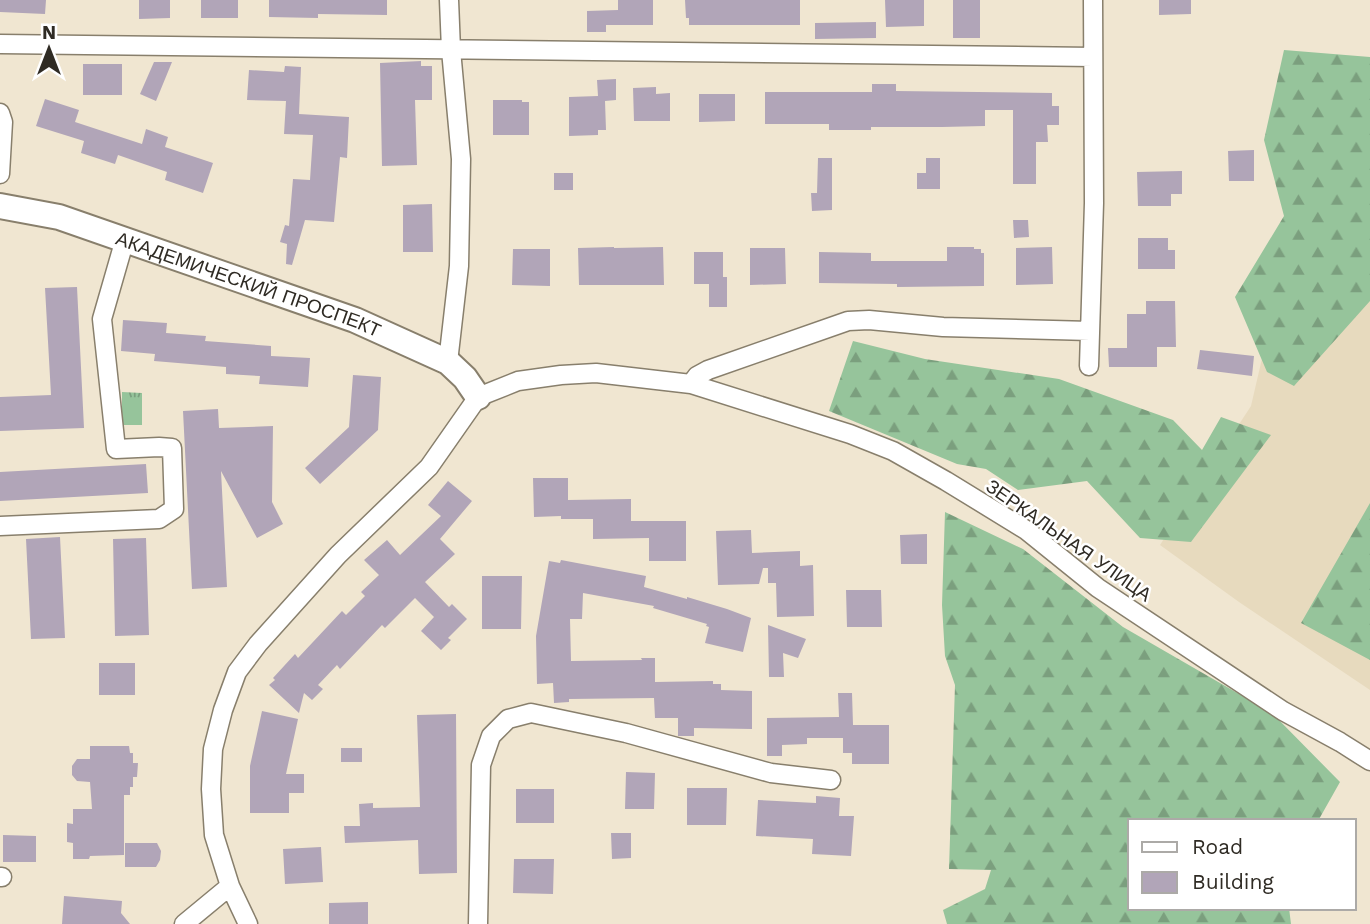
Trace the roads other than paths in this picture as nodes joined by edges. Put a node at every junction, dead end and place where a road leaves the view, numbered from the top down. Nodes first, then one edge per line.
1 (449, 0) edge
2 (1093, 0) edge
3 (0, 44) edge
4 (451, 50) junction
5 (1093, 57) junction
6 (0, 113) edge
7 (0, 174) edge
8 (0, 206) edge
9 (125, 239) junction
10 (1090, 331) junction
11 (448, 362) junction
12 (1089, 366) dead end
13 (691, 384) junction
14 (478, 397) junction
15 (0, 526) edge
16 (1370, 761) edge
17 (831, 780) dead end
18 (230, 887) junction
19 (184, 924) edge
20 (248, 924) edge
21 (478, 924) edge

1 - 4 street
2 - 5 street
3 - 4 street
4 - 5 street
4 - 11 street
5 - 10 street
6 - 7 street
8 - 9 street, АКАДЕМИЧЕСКИЙ ПРОСПЕКТ
9 - 11 street, АКАДЕМИЧЕСКИЙ ПРОСПЕКТ
9 - 15 street
10 - 12 street
10 - 13 street
11 - 14 street, АКАДЕМИЧЕСКИЙ ПРОСПЕКТ
13 - 14 street, ЗЕРКАЛЬНАЯ УЛИЦА
13 - 16 street, ЗЕРКАЛЬНАЯ УЛИЦА
14 - 18 street
17 - 21 street
18 - 19 street
18 - 20 street

